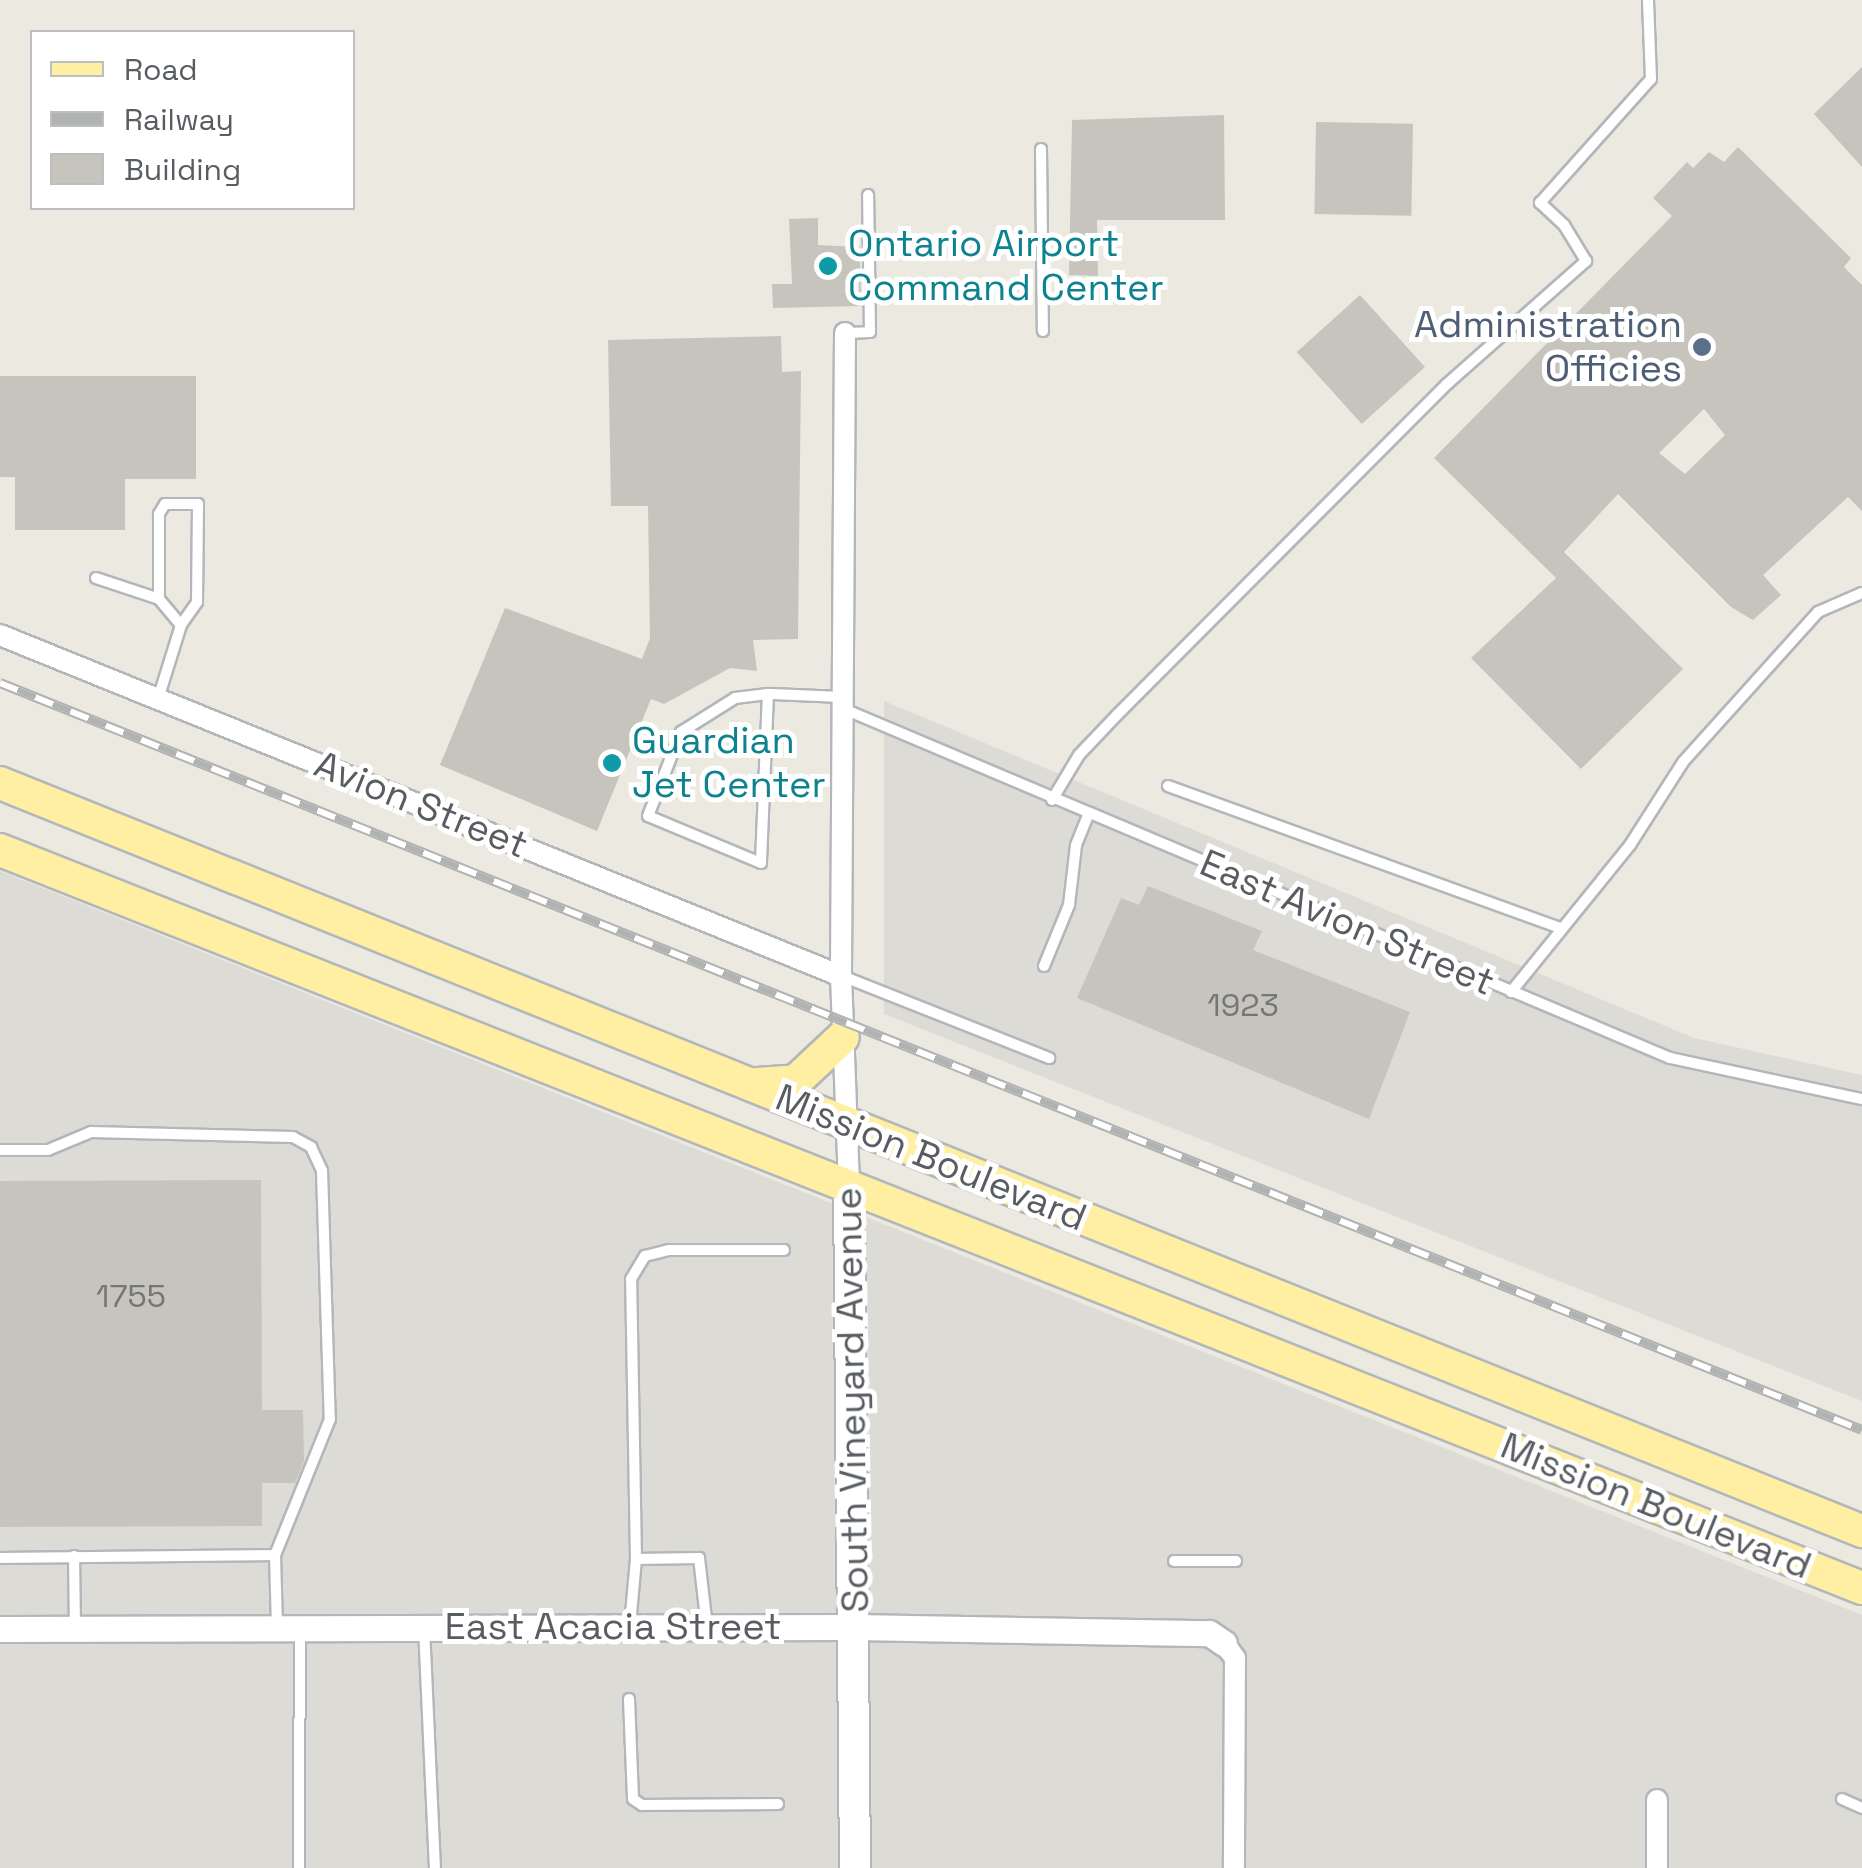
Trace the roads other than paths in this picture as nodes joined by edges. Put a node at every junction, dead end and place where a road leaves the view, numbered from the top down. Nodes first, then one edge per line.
1 (1648, 0) edge
2 (1042, 148) dead end
3 (868, 195) dead end
4 (1044, 331) dead end
5 (845, 333) joint
6 (96, 578) dead end
7 (1862, 593) edge
8 (159, 599) junction
9 (180, 625) junction
10 (0, 635) edge
11 (768, 694) junction
12 (158, 699) junction
13 (844, 703) junction
14 (0, 783) edge
15 (1168, 786) dead end
16 (1052, 800) junction
17 (1088, 815) junction
18 (0, 850) edge
19 (1562, 929) junction
20 (1044, 966) dead end
21 (841, 976) junction
22 (1511, 992) junction
23 (843, 1037) junction
24 (1050, 1058) dead end
25 (752, 1084) junction
26 (1862, 1099) edge
27 (845, 1122) junction
28 (0, 1150) edge
29 (849, 1185) junction
30 (784, 1250) dead end
31 (1862, 1531) edge
32 (74, 1556) junction
33 (275, 1556) junction
34 (0, 1558) edge
35 (636, 1559) junction
36 (1174, 1560) dead end
37 (1236, 1561) dead end
38 (1862, 1588) edge
39 (424, 1626) junction
40 (630, 1626) junction
41 (288, 1627) junction
42 (707, 1627) junction
43 (75, 1628) junction
44 (855, 1628) junction
45 (0, 1629) edge
46 (1224, 1642) joint
47 (630, 1699) dead end
48 (1842, 1799) dead end
49 (1657, 1800) dead end
50 (781, 1802) dead end
51 (1862, 1808) edge
52 (299, 1868) edge
53 (435, 1868) edge
54 (854, 1868) edge
55 (1234, 1868) edge
56 (1657, 1868) edge

1 - 16 lane
2 - 4 lane
3 - 5 lane
5 - 13 street, South Vineyard Avenue
6 - 8 lane
7 - 19 lane
8 - 9 lane
8 - 9 lane
9 - 12 lane
10 - 12 street, Avion Street
11 - 11 lane
11 - 13 lane
12 - 21 street, Avion Street
13 - 16 lane, East Avion Street
13 - 21 street, South Vineyard Avenue
14 - 25 main road, Mission Boulevard
15 - 19 lane
16 - 17 lane, East Avion Street
17 - 20 lane
17 - 22 lane, East Avion Street
18 - 29 main road, Mission Boulevard
19 - 22 lane
21 - 23 street, South Vineyard Avenue
21 - 24 lane
22 - 26 lane, East Avion Street
23 - 25 main road
23 - 27 street, South Vineyard Avenue
25 - 27 main road, Mission Boulevard
27 - 29 street, South Vineyard Avenue
27 - 31 main road, Mission Boulevard
28 - 33 lane
29 - 38 main road, Mission Boulevard
29 - 44 main road, South Vineyard Avenue
30 - 35 lane
32 - 33 lane
32 - 34 lane
32 - 43 lane
33 - 41 lane
35 - 40 lane
35 - 42 lane
36 - 37 lane
39 - 40 street, East Acacia Street
39 - 41 street, East Acacia Street
39 - 53 lane
40 - 42 street, East Acacia Street
41 - 43 street, East Acacia Street
41 - 52 lane
42 - 44 street, East Acacia Street
43 - 45 street, East Acacia Street
44 - 46 street, East Acacia Street
44 - 54 main road, South Vineyard Avenue
46 - 55 street
47 - 50 lane
48 - 51 lane
49 - 56 street

